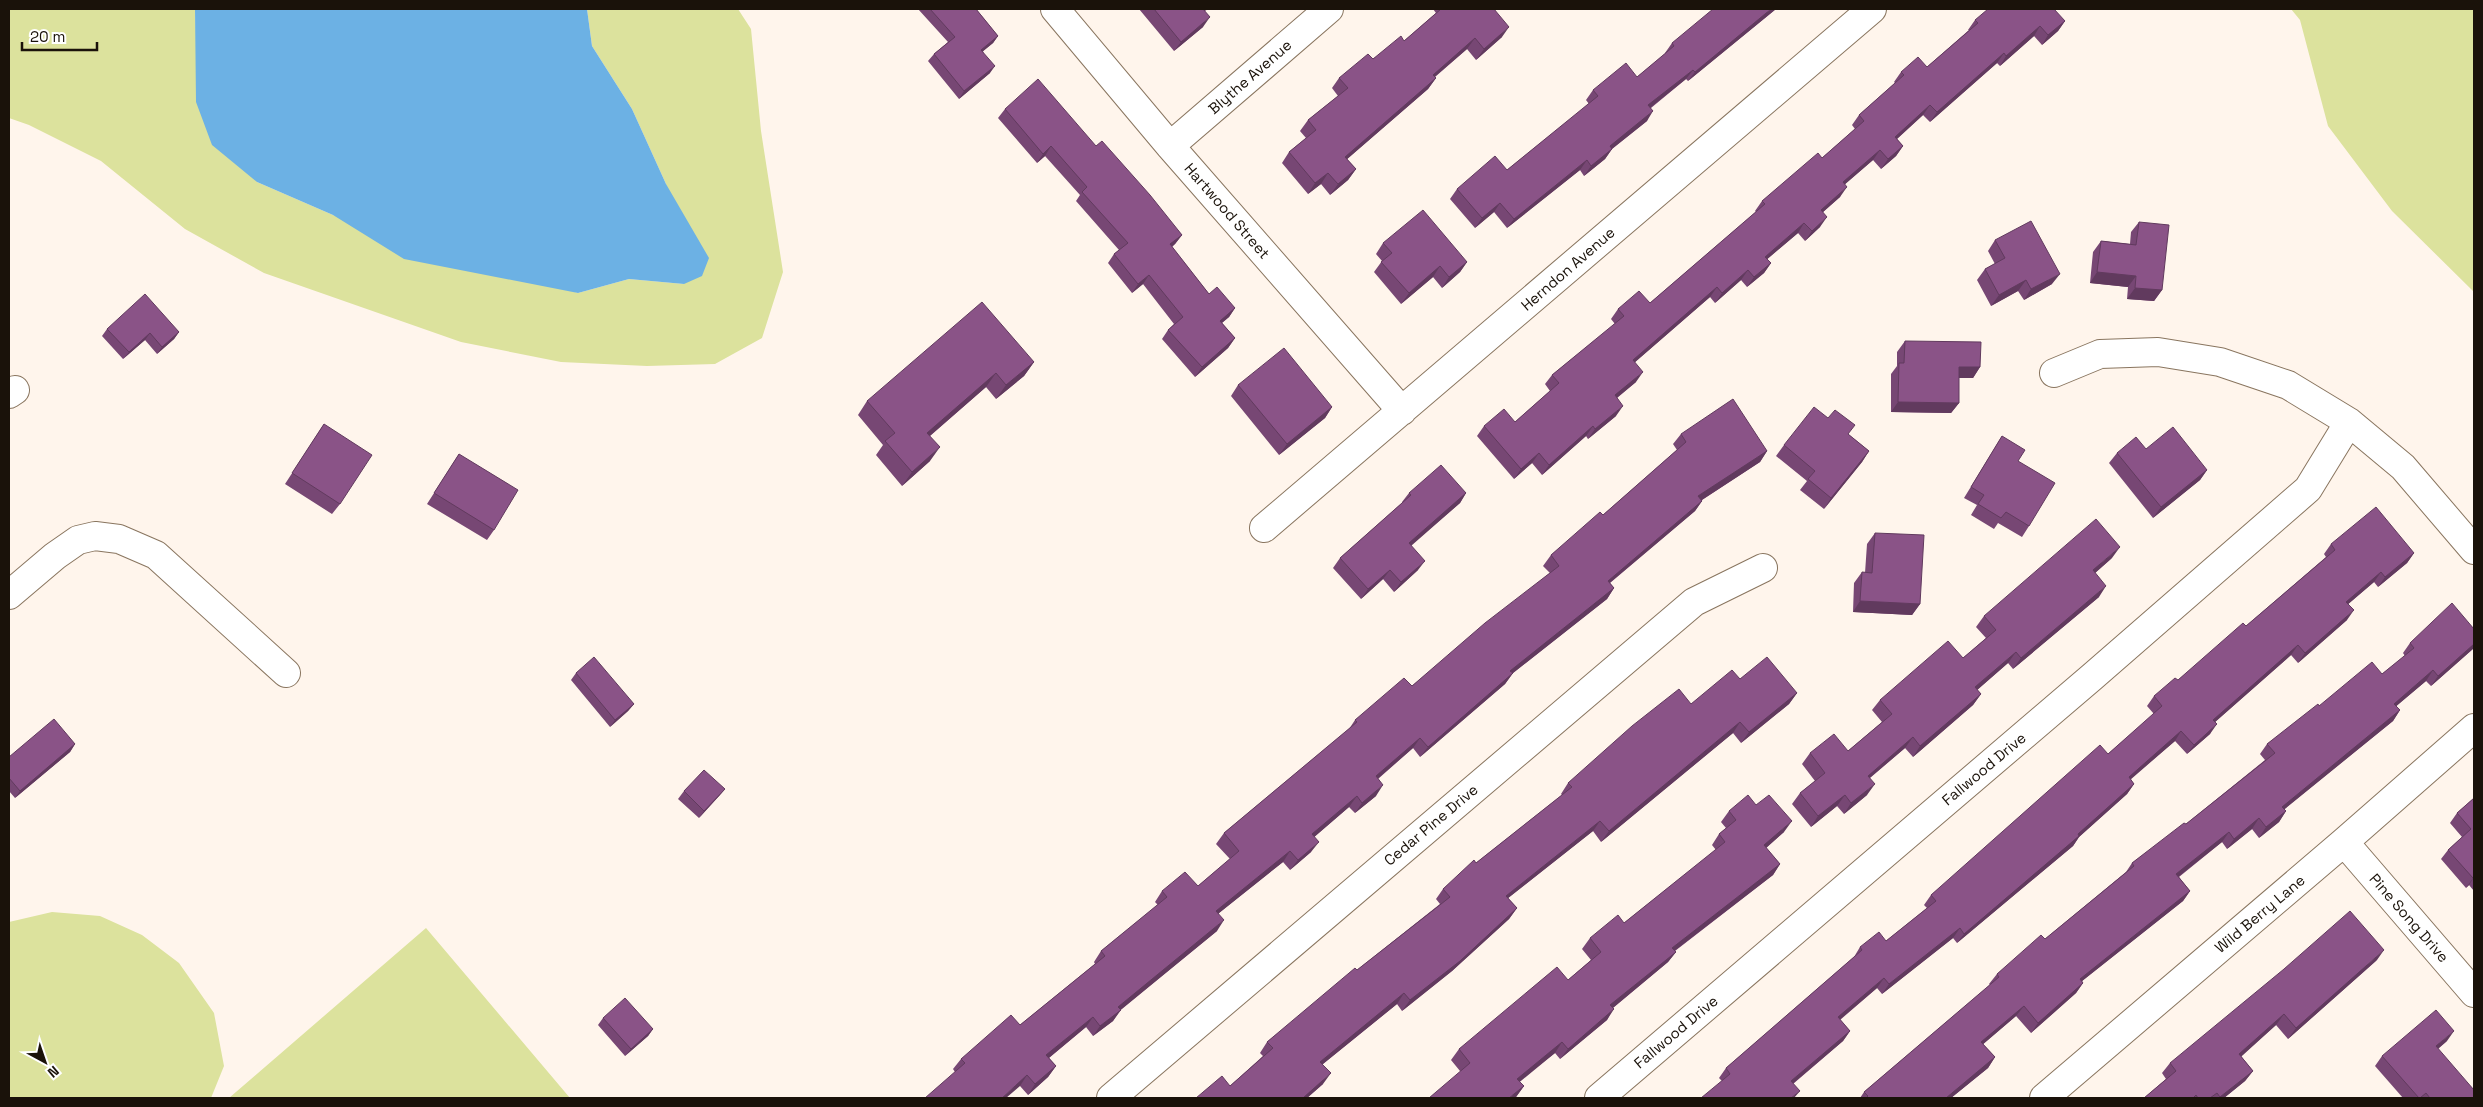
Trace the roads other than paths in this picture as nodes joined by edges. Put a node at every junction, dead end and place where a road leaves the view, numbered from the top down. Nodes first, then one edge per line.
1 (1055, 9) edge
2 (1329, 9) edge
3 (1872, 9) edge
4 (1170, 146) junction
5 (2054, 373) dead end
6 (1402, 411) junction
7 (2349, 422) junction
8 (1264, 528) dead end
9 (2474, 550) edge
10 (1763, 568) dead end
11 (9, 596) edge
12 (286, 673) dead end
13 (2474, 728) edge
14 (2344, 842) junction
15 (2474, 993) edge
16 (1111, 1098) edge
17 (1599, 1098) edge
18 (2044, 1098) edge

1 - 4 street, Hartwood Street
2 - 4 street, Blythe Avenue
3 - 6 street, Herndon Avenue
4 - 6 street, Hartwood Street
5 - 7 street
6 - 8 street, Herndon Avenue
7 - 9 street
7 - 17 street, Fallwood Drive
10 - 16 street, Cedar Pine Drive
11 - 12 street
13 - 14 street, Wild Berry Lane
14 - 15 street, Pine Song Drive
14 - 18 street, Wild Berry Lane

